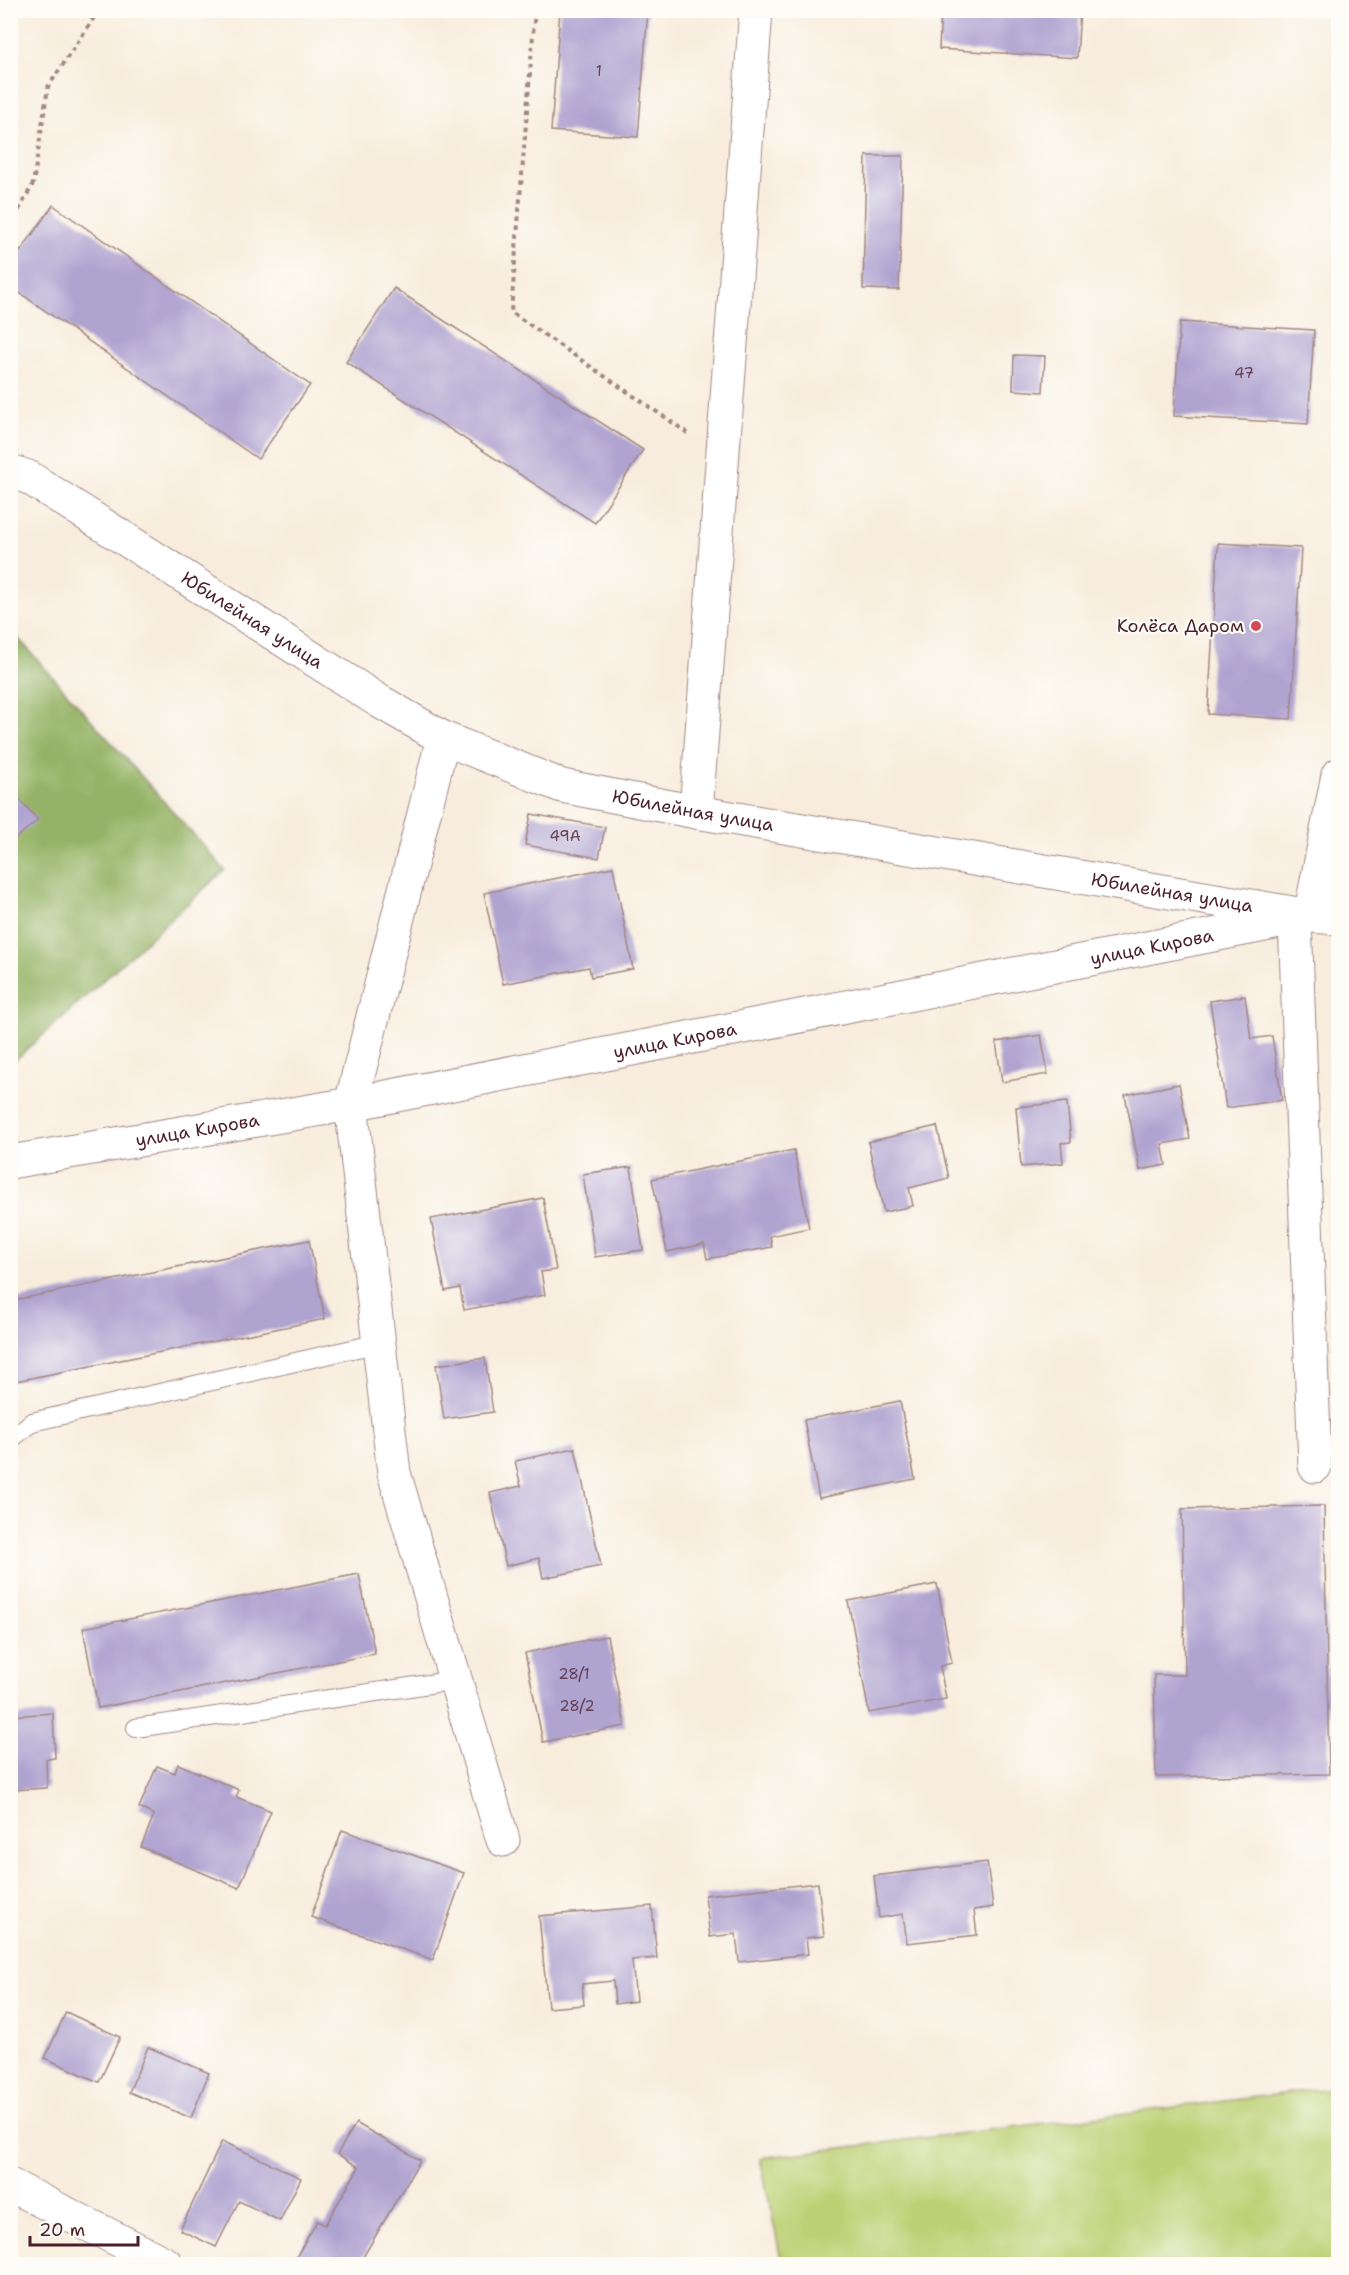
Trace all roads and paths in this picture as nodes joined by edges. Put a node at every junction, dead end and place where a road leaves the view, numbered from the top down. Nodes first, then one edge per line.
1 (99, 10) edge
2 (536, 10) edge
3 (756, 10) edge
4 (10, 226) edge
5 (723, 457) junction
6 (10, 471) edge
7 (443, 738) junction
8 (1338, 775) edge
9 (696, 812) junction
10 (1314, 917) edge
11 (351, 1104) junction
12 (10, 1162) edge
13 (379, 1343) junction
14 (10, 1440) edge
15 (1315, 1466) dead end
16 (456, 1680) junction
17 (136, 1728) dead end
18 (503, 1840) dead end
19 (10, 2185) edge
20 (166, 2265) edge

1 - 4 path
2 - 5 path
3 - 5 street
5 - 9 street
6 - 7 street, Юбилейная улица
7 - 9 street, Юбилейная улица
7 - 11 street
8 - 10 street
9 - 10 street, Юбилейная улица
10 - 11 street, улица Кирова
10 - 15 street
11 - 12 street, улица Кирова
11 - 13 street
13 - 14 lane
13 - 16 street
16 - 17 lane
16 - 18 street
19 - 20 street

